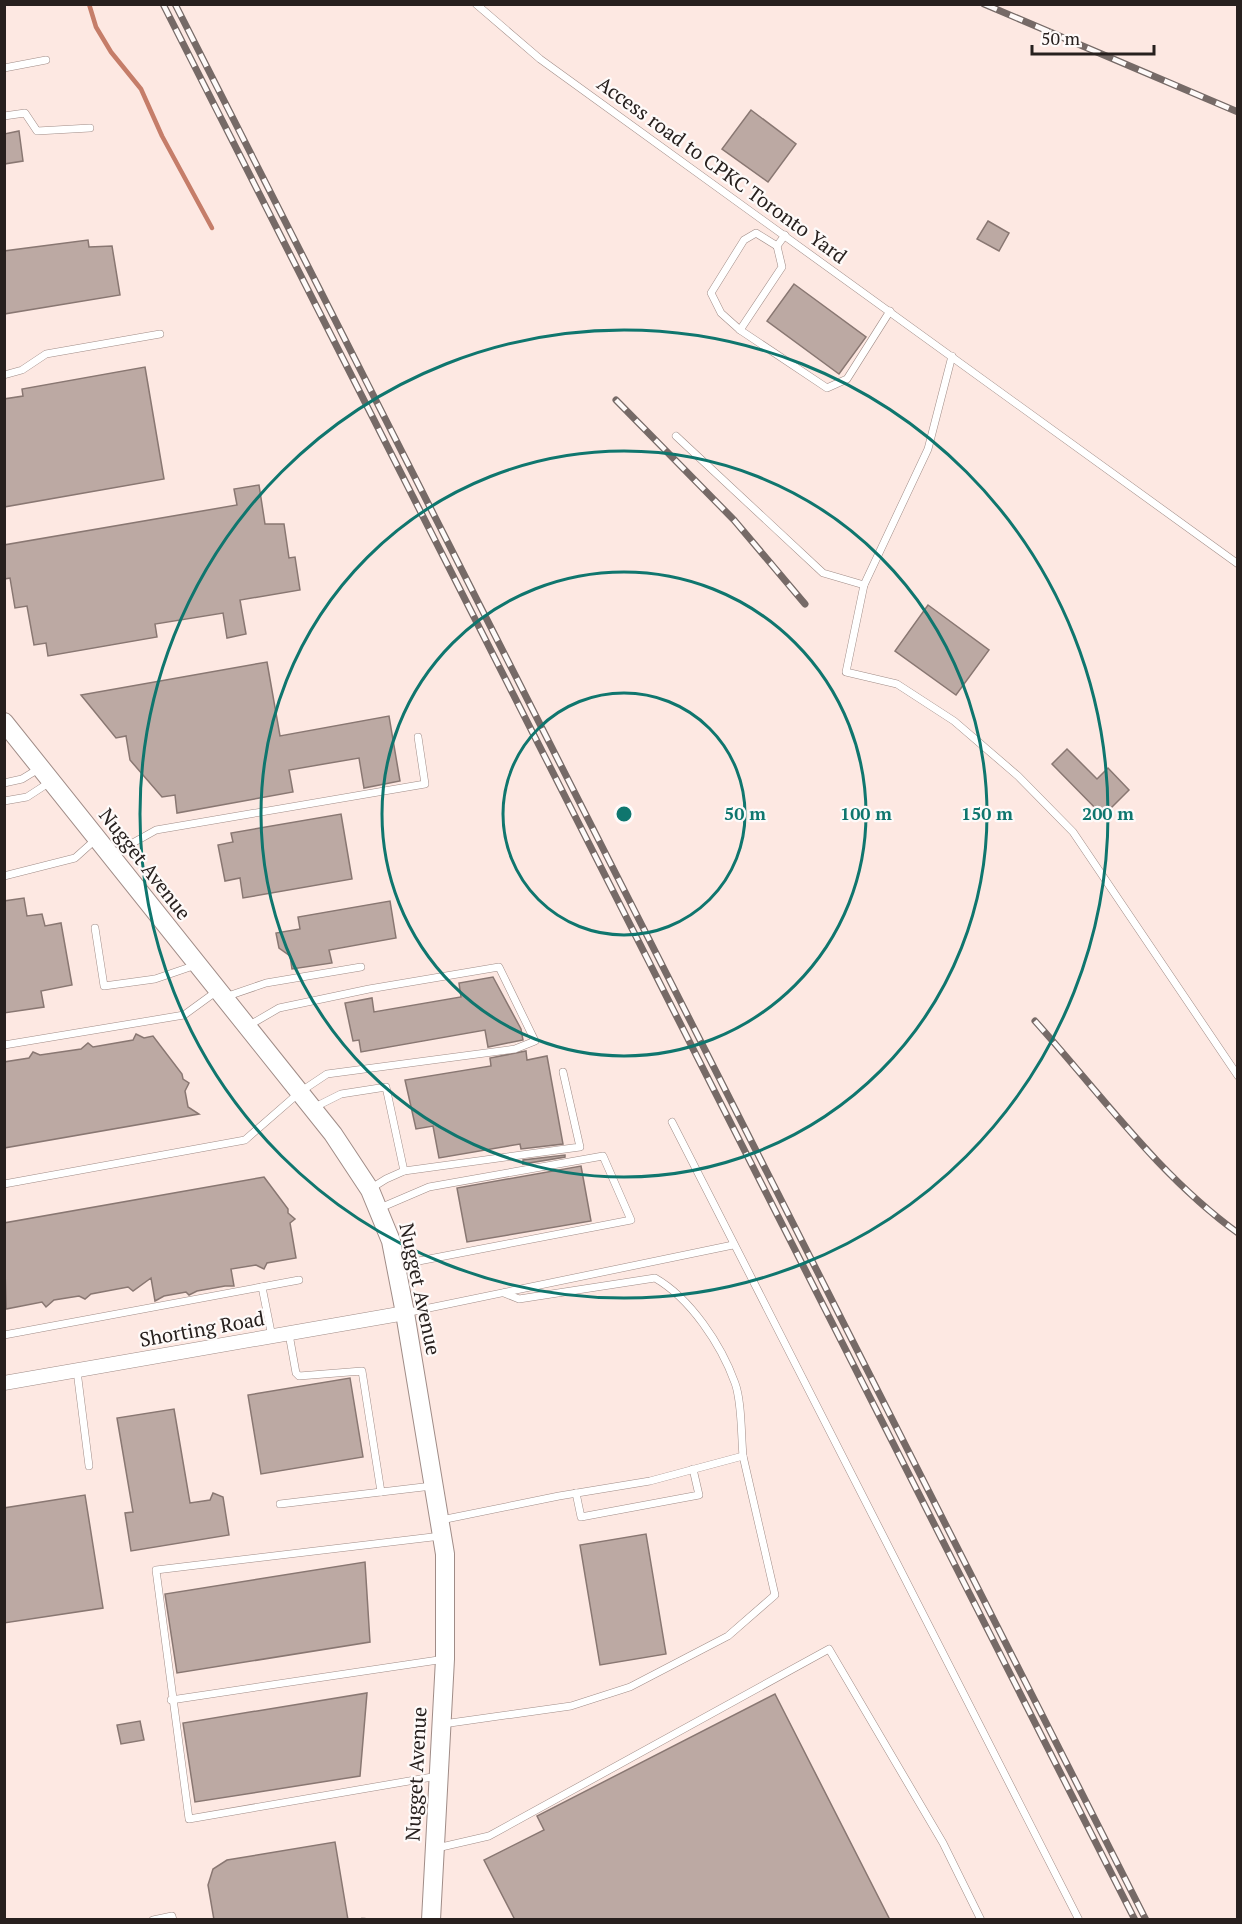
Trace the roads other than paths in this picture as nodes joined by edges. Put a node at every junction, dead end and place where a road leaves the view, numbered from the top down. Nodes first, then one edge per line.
1 (476, 4) edge
2 (46, 60) dead end
3 (4, 68) edge
4 (4, 116) edge
5 (90, 128) dead end
6 (785, 235) junction
7 (777, 246) junction
8 (890, 311) junction
9 (740, 330) junction
10 (160, 334) dead end
11 (952, 356) junction
12 (4, 375) edge
13 (676, 436) dead end
14 (1238, 564) edge
15 (864, 585) junction
16 (4, 722) edge
17 (418, 737) dead end
18 (45, 775) junction
19 (4, 783) edge
20 (4, 801) edge
21 (98, 838) junction
22 (111, 856) junction
23 (4, 876) edge
24 (95, 928) dead end
25 (196, 965) junction
26 (362, 967) dead end
27 (222, 993) junction
28 (248, 1026) junction
29 (4, 1045) edge
30 (563, 1072) dead end
31 (1238, 1076) edge
32 (300, 1092) junction
33 (313, 1109) junction
34 (672, 1122) dead end
35 (404, 1172) junction
36 (4, 1184) edge
37 (370, 1190) junction
38 (378, 1209) junction
39 (733, 1245) junction
40 (396, 1265) junction
41 (299, 1280) dead end
42 (262, 1287) junction
43 (504, 1293) junction
44 (405, 1313) junction
45 (289, 1334) junction
46 (4, 1335) edge
47 (272, 1337) junction
48 (77, 1371) junction
49 (4, 1383) edge
50 (743, 1456) junction
51 (89, 1466) dead end
52 (693, 1469) junction
53 (435, 1486) junction
54 (381, 1492) junction
55 (576, 1493) junction
56 (280, 1504) dead end
57 (441, 1528) junction
58 (445, 1659) junction
59 (171, 1700) junction
60 (441, 1724) junction
61 (438, 1776) junction
62 (434, 1848) junction
63 (153, 1920) edge
64 (173, 1920) edge
65 (431, 1920) edge
66 (981, 1920) edge
67 (1079, 1920) edge

1 - 6 lane, Access road to CPKC Toronto Yard
2 - 3 lane
4 - 5 lane
6 - 7 lane
6 - 8 lane, Access road to CPKC Toronto Yard
7 - 9 lane
7 - 9 lane
8 - 9 lane
8 - 11 lane, Access road to CPKC Toronto Yard
10 - 12 lane
11 - 14 lane, Access road to CPKC Toronto Yard
11 - 15 lane
13 - 15 lane
15 - 31 lane
16 - 18 street, Nugget Avenue
17 - 22 lane
18 - 19 lane
18 - 20 lane
18 - 21 street, Nugget Avenue
21 - 22 street, Nugget Avenue
21 - 23 lane
22 - 25 street, Nugget Avenue
24 - 25 lane
25 - 27 street, Nugget Avenue
26 - 27 lane
27 - 28 street, Nugget Avenue
27 - 29 lane
28 - 32 street, Nugget Avenue
28 - 32 lane
30 - 35 lane
32 - 33 street, Nugget Avenue
32 - 36 lane
33 - 35 lane
33 - 37 street, Nugget Avenue
34 - 39 lane
35 - 37 lane
37 - 38 street, Nugget Avenue
38 - 40 street, Nugget Avenue
38 - 40 lane
39 - 43 lane
39 - 67 lane
40 - 44 street, Nugget Avenue
41 - 42 lane
42 - 46 lane
42 - 47 lane
43 - 44 lane
43 - 50 lane
44 - 45 street, Shorting Road
44 - 53 street, Nugget Avenue
45 - 47 street, Shorting Road
45 - 54 lane
47 - 48 street, Shorting Road
48 - 49 street, Shorting Road
48 - 51 lane
50 - 52 lane
50 - 60 lane
52 - 55 lane
52 - 55 lane
53 - 54 lane
53 - 57 street, Nugget Avenue
54 - 56 lane
55 - 57 lane
57 - 58 street, Nugget Avenue
57 - 59 lane
58 - 59 lane
58 - 60 street, Nugget Avenue
59 - 61 lane
60 - 61 street, Nugget Avenue
61 - 62 street, Nugget Avenue
62 - 65 street, Nugget Avenue
62 - 66 lane
63 - 64 lane

